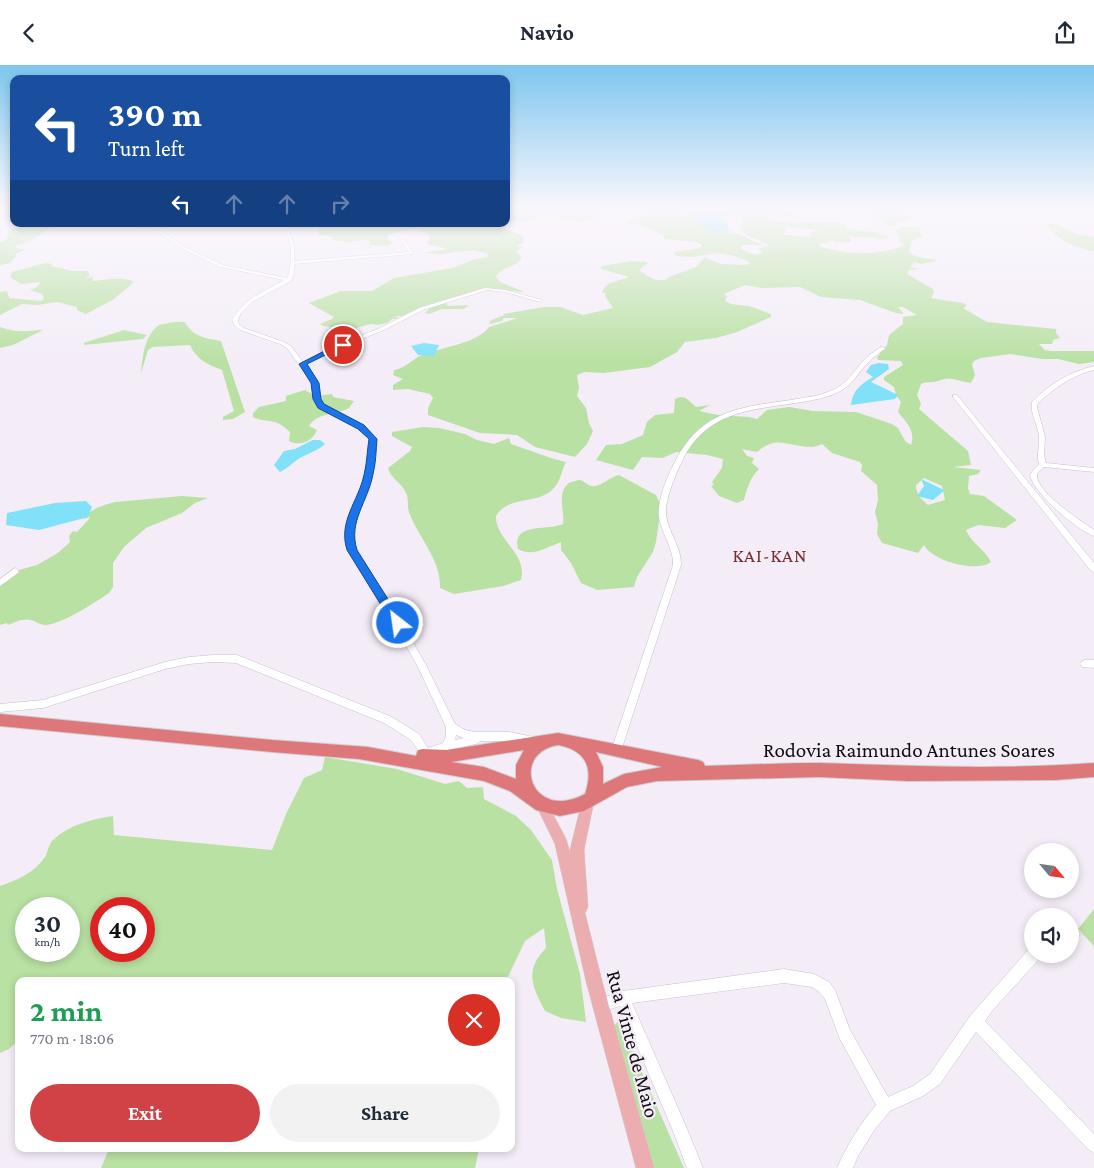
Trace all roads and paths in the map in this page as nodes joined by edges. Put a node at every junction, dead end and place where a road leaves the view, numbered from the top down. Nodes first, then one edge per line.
1 (208, 259) edge
2 (292, 259) edge
3 (334, 259) edge
4 (292, 263) junction
5 (289, 280) junction
6 (540, 301) dead end
7 (883, 348) dead end
8 (302, 364) junction
9 (1094, 368) edge
10 (955, 396) dead end
11 (1042, 465) junction
12 (1094, 470) edge
13 (1094, 535) edge
14 (1094, 569) edge
15 (15, 571) dead end
16 (0, 583) edge
17 (0, 708) edge
18 (0, 720) edge
19 (451, 727) junction
20 (499, 736) junction
21 (542, 741) junction
22 (571, 741) junction
23 (447, 746) junction
24 (616, 751) junction
25 (361, 753) junction
26 (424, 754) junction
27 (1094, 770) edge
28 (723, 771) junction
29 (590, 799) junction
30 (539, 803) junction
31 (582, 930) junction
32 (1026, 963) edge
33 (623, 998) junction
34 (601, 1005) junction
35 (976, 1021) junction
36 (885, 1106) junction
37 (1094, 1145) edge
38 (645, 1168) edge
39 (695, 1168) edge
40 (845, 1168) edge

1 - 5 street
2 - 4 street
3 - 4 street
4 - 5 street
5 - 8 street
6 - 8 street
7 - 24 street
8 - 19 street
9 - 11 street
10 - 14 street
11 - 12 street
11 - 13 street
15 - 16 street
17 - 26 street
18 - 25 highway
19 - 20 street
19 - 23 street
20 - 21 street
20 - 23 street
21 - 22 highway
21 - 26 highway
21 - 30 highway
22 - 24 highway
22 - 29 highway
23 - 26 street
24 - 28 highway
25 - 26 highway
25 - 30 highway
27 - 28 highway, Rodovia Raimundo Antunes Soares
28 - 29 highway
29 - 30 highway
29 - 31 main road, Rua Vinte de Maio
30 - 31 main road, Rua Vinte de Maio
31 - 34 main road, Rua Vinte de Maio
32 - 35 street
33 - 34 street
33 - 36 street
33 - 39 street
34 - 38 main road, Rua Vinte de Maio
35 - 36 street
35 - 37 street
36 - 40 street

